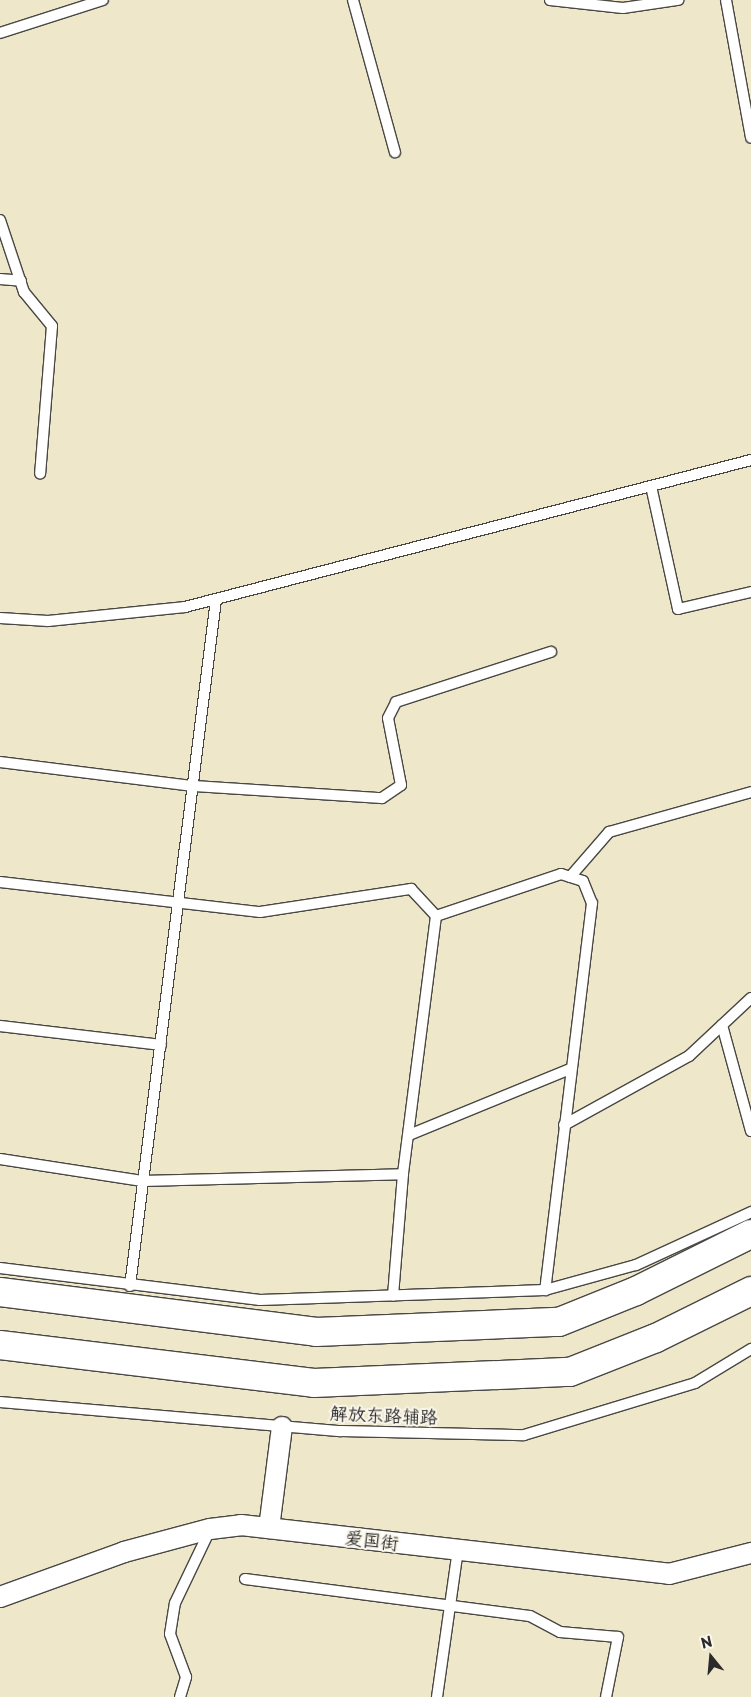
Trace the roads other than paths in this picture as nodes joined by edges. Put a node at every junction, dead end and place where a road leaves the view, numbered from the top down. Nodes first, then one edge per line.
1 (103, 0) edge
2 (353, 0) edge
3 (550, 0) edge
4 (678, 0) edge
5 (726, 0) edge
6 (0, 33) edge
7 (746, 87) edge
8 (751, 138) edge
9 (395, 152) dead end
10 (0, 220) edge
11 (0, 279) edge
12 (21, 281) junction
13 (751, 460) edge
14 (40, 474) dead end
15 (651, 486) junction
16 (751, 592) edge
17 (216, 599) junction
18 (0, 618) edge
19 (551, 652) dead end
20 (0, 762) edge
21 (194, 786) junction
22 (751, 792) edge
23 (570, 877) junction
24 (0, 882) edge
25 (180, 902) junction
26 (436, 916) junction
27 (751, 998) edge
28 (722, 1025) junction
29 (0, 1026) edge
30 (161, 1045) junction
31 (570, 1069) junction
32 (564, 1125) junction
33 (751, 1131) edge
34 (409, 1135) junction
35 (0, 1159) edge
36 (403, 1174) junction
37 (142, 1181) junction
38 (751, 1212) edge
39 (751, 1234) edge
40 (0, 1268) edge
41 (130, 1286) junction
42 (545, 1290) junction
43 (751, 1291) edge
44 (0, 1292) edge
45 (393, 1296) junction
46 (0, 1344) edge
47 (751, 1350) edge
48 (0, 1402) edge
49 (282, 1427) junction
50 (269, 1528) junction
51 (210, 1529) junction
52 (458, 1550) junction
53 (751, 1553) edge
54 (245, 1579) dead end
55 (0, 1597) edge
56 (450, 1606) junction
57 (180, 1697) edge
58 (437, 1697) edge
59 (606, 1697) edge

1 - 6 lane
2 - 9 lane
3 - 4 lane
5 - 7 lane
7 - 8 lane
10 - 12 lane
11 - 12 lane
12 - 14 lane
13 - 15 lane
15 - 16 lane
15 - 17 lane
17 - 18 lane
17 - 21 lane
19 - 21 lane
20 - 21 lane
21 - 25 lane
22 - 23 lane
23 - 26 lane
23 - 31 lane
24 - 25 lane
25 - 26 lane
25 - 30 lane
26 - 34 lane
27 - 28 lane
28 - 32 lane
28 - 33 lane
29 - 30 lane
30 - 37 lane
31 - 32 lane
31 - 34 lane
32 - 42 lane
34 - 36 lane
35 - 37 lane
36 - 37 lane
36 - 45 lane
37 - 41 lane
38 - 42 lane
39 - 44 main road
40 - 41 lane
41 - 45 lane
42 - 45 lane
43 - 46 main road
47 - 49 lane, 解放东路辅路
48 - 49 lane, 解放东路辅路
49 - 50 street
50 - 51 street, 爱国街
50 - 52 street, 爱国街
51 - 55 street, 爱国街
51 - 57 lane
52 - 53 street, 爱国街
52 - 56 lane
54 - 56 lane
56 - 58 lane
56 - 59 lane

